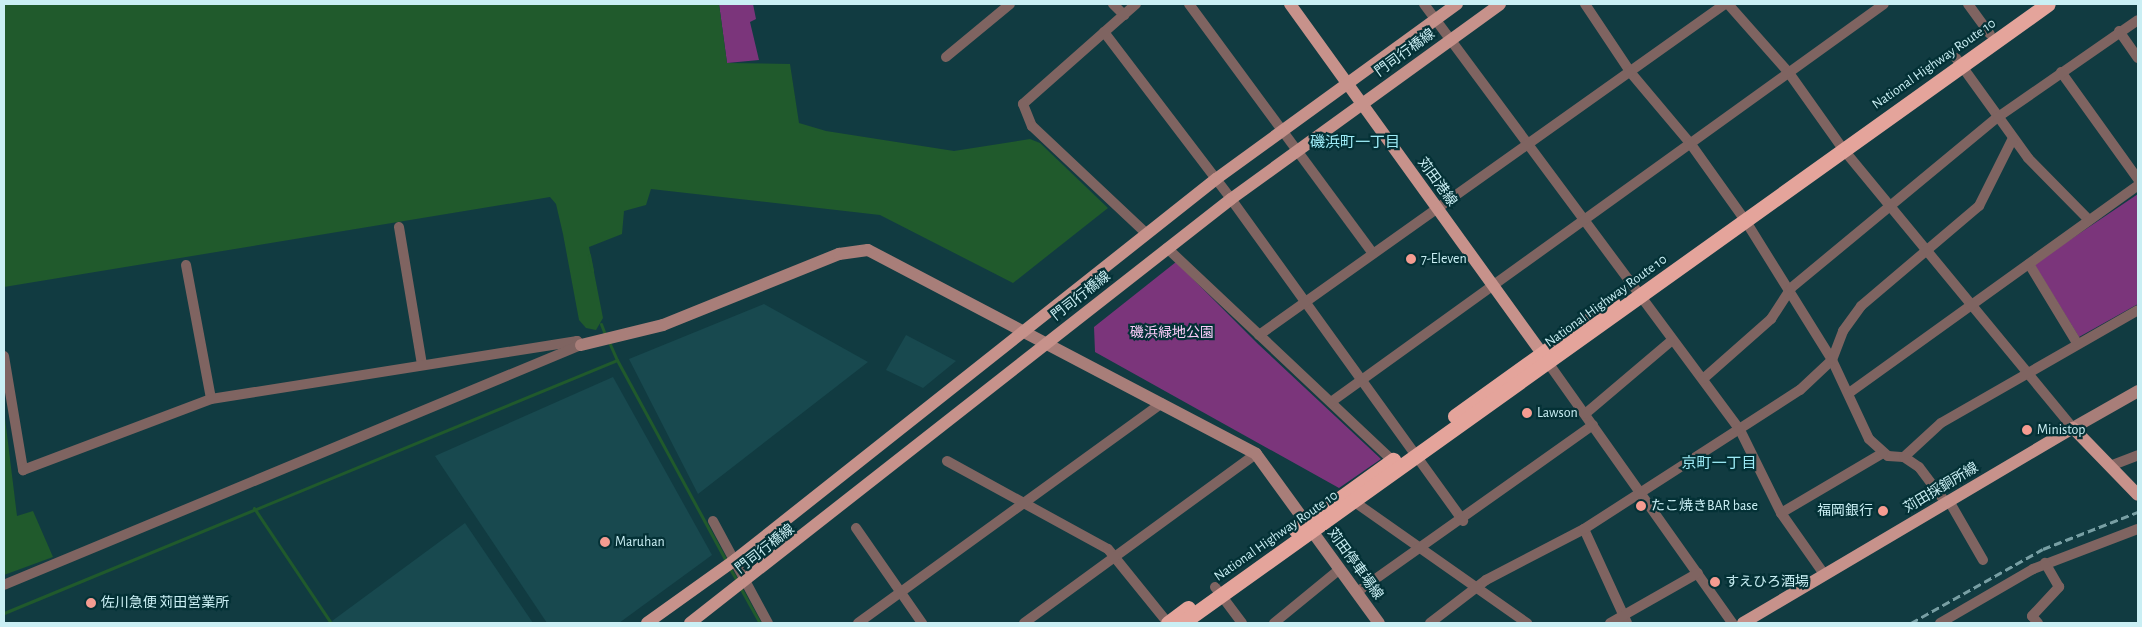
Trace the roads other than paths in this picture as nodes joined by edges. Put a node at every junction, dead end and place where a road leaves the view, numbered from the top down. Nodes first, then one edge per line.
1 (1010, 4) edge
2 (1113, 4) edge
3 (1136, 4) edge
4 (1189, 4) edge
5 (1290, 4) edge
6 (1424, 4) edge
7 (1457, 4) edge
8 (1500, 4) edge
9 (1585, 4) edge
10 (1726, 4) edge
11 (1884, 4) edge
12 (1968, 4) edge
13 (2032, 4) edge
14 (2048, 4) edge
15 (1124, 15) junction
16 (1436, 19) junction
17 (2138, 20) edge
18 (2119, 31) junction
19 (1104, 32) junction
20 (1990, 34) junction
21 (1451, 38) junction
22 (946, 57) dead end
23 (2138, 58) edge
24 (1958, 61) junction
25 (2061, 72) junction
26 (1631, 73) junction
27 (1789, 73) junction
28 (1348, 82) junction
29 (1362, 104) junction
30 (1998, 117) junction
31 (1283, 129) junction
32 (2013, 138) junction
33 (1528, 143) junction
34 (1690, 143) junction
35 (1841, 146) junction
36 (1298, 150) junction
37 (1216, 179) junction
38 (2138, 179) edge
39 (2138, 185) edge
40 (1231, 199) junction
41 (1890, 208) junction
42 (1438, 209) junction
43 (1742, 217) junction
44 (1582, 220) junction
45 (2089, 220) junction
46 (399, 227) dead end
47 (1146, 233) junction
48 (1167, 248) junction
49 (1927, 252) junction
50 (1373, 254) junction
51 (2029, 264) junction
52 (186, 265) dead end
53 (1491, 285) junction
54 (1788, 293) junction
55 (1635, 294) junction
56 (1305, 302) junction
57 (1970, 306) junction
58 (2138, 310) edge
59 (1022, 328) junction
60 (1259, 336) junction
61 (1047, 342) junction
62 (1670, 342) junction
63 (2078, 344) junction
64 (581, 345) junction
65 (4, 356) edge
66 (1545, 358) junction
67 (1832, 360) junction
68 (422, 365) junction
69 (2027, 373) junction
70 (1703, 379) junction
71 (1360, 380) junction
72 (2138, 391) edge
73 (1849, 393) junction
74 (211, 399) junction
75 (1331, 402) junction
76 (1162, 404) junction
77 (1585, 414) junction
78 (1593, 425) junction
79 (2073, 428) junction
80 (1740, 430) junction
81 (1413, 452) junction
82 (1884, 453) junction
83 (1256, 454) junction
84 (2138, 455) edge
85 (1904, 457) junction
86 (947, 461) dead end
87 (1393, 461) junction
88 (2110, 466) junction
89 (1642, 494) junction
90 (2138, 495) edge
91 (1349, 498) junction
92 (1026, 502) junction
93 (1948, 502) junction
94 (1781, 512) junction
95 (713, 521) dead end
96 (1463, 521) junction
97 (1309, 527) junction
98 (856, 528) dead end
99 (1584, 529) junction
100 (2138, 529) edge
101 (1418, 548) junction
102 (1116, 558) junction
103 (735, 560) junction
104 (1983, 560) dead end
105 (2045, 563) junction
106 (1340, 569) junction
107 (1698, 573) junction
108 (1824, 574) junction
109 (747, 582) junction
110 (4, 585) edge
111 (1477, 588) junction
112 (1219, 591) junction
113 (1357, 592) junction
114 (901, 593) junction
115 (1626, 619) edge
116 (647, 623) edge
117 (690, 623) edge
118 (768, 623) edge
119 (858, 623) edge
120 (922, 623) edge
121 (1024, 623) edge
122 (1168, 623) edge
123 (1182, 623) edge
124 (1242, 623) edge
125 (1274, 623) edge
126 (1379, 623) edge
127 (1430, 623) edge
128 (1527, 623) edge
129 (1610, 623) edge
130 (1732, 623) edge
131 (1743, 623) edge
132 (1940, 623) edge
133 (2038, 623) edge

1 - 22 street
2 - 15 street
3 - 15 street
4 - 31 street
5 - 28 main road, 苅田港線
6 - 16 street
7 - 16 main road, 門司行橋線
8 - 21 main road, 門司行橋線
9 - 26 street
10 - 26 street
10 - 27 street
11 - 27 street
12 - 20 street
13 - 20 highway, National Highway Route 10
14 - 24 highway, National Highway Route 10
15 - 19 street
16 - 21 street
16 - 28 main road, 門司行橋線
17 - 18 street
18 - 23 street
18 - 25 street
19 - 37 street
19 - 47 street
20 - 24 highway, National Highway Route 10
21 - 29 main road, 門司行橋線
21 - 33 street
24 - 30 street
24 - 35 highway, National Highway Route 10
25 - 30 street
25 - 38 street
26 - 33 street
26 - 34 street
27 - 34 street
27 - 35 street
28 - 29 main road, 苅田港線
28 - 31 main road, 門司行橋線
29 - 36 main road, 門司行橋線
29 - 42 main road, 苅田港線
30 - 32 street
30 - 41 street
31 - 36 street
31 - 37 main road, 門司行橋線
32 - 45 street
32 - 49 street
33 - 42 street
33 - 44 street
34 - 43 street
34 - 44 street
35 - 41 street
35 - 43 highway, National Highway Route 10
36 - 40 main road, 門司行橋線
36 - 50 street
37 - 40 street
37 - 47 main road, 門司行橋線
39 - 45 street
40 - 48 main road, 門司行橋線
40 - 56 street
41 - 49 street
41 - 54 street
42 - 50 street
42 - 53 main road, 苅田港線
43 - 54 street
43 - 55 highway, National Highway Route 10
44 - 53 street
44 - 55 street
45 - 51 street
46 - 68 street
47 - 59 main road, 門司行橋線
48 - 60 street
48 - 61 main road, 門司行橋線
49 - 57 street
49 - 67 street
50 - 56 street
51 - 57 street
51 - 63 street
52 - 74 street
53 - 66 main road, 苅田港線
53 - 71 street
54 - 67 street
54 - 70 street
55 - 62 street
55 - 66 highway, National Highway Route 10
56 - 60 street
56 - 71 street
57 - 69 street
57 - 73 street
58 - 63 street
59 - 61 street
59 - 64 street
59 - 103 main road, 門司行橋線
60 - 75 street
61 - 76 street
61 - 109 main road, 門司行橋線
62 - 70 street
62 - 77 street
63 - 69 street
64 - 68 street
64 - 110 street
65 - 74 street
66 - 77 street
66 - 81 highway, National Highway Route 10
67 - 73 street
67 - 80 street
68 - 74 street
69 - 79 street
69 - 85 street
70 - 80 street
71 - 75 street
71 - 81 street
72 - 79 street
73 - 82 street
75 - 87 street
76 - 83 street
76 - 92 street
77 - 78 street
78 - 89 street
78 - 96 street
79 - 88 main road
79 - 93 main road, 苅田採銅所線
80 - 89 street
80 - 94 street
81 - 87 highway, National Highway Route 10
81 - 91 highway, National Highway Route 10
81 - 96 street
82 - 85 street
82 - 94 street
83 - 97 street, 苅田停車場線
83 - 102 street
84 - 88 street
85 - 93 street
86 - 92 street
87 - 91 highway, National Highway Route 10
88 - 90 main road
89 - 99 street
89 - 107 street
91 - 97 highway, National Highway Route 10
91 - 101 street
92 - 102 street
92 - 114 street
93 - 104 street
93 - 108 main road, 苅田採銅所線
94 - 108 street
95 - 103 street
96 - 101 street
97 - 106 street, 苅田停車場線
97 - 112 highway, National Highway Route 10
98 - 114 street
99 - 111 street
99 - 115 street
100 - 105 street
101 - 111 street
101 - 113 street
102 - 121 street
102 - 122 street
103 - 109 street
103 - 116 main road, 門司行橋線
105 - 132 street
105 - 133 street
106 - 113 street, 苅田停車場線
106 - 125 street
107 - 115 street
107 - 130 street
108 - 131 main road, 苅田採銅所線
109 - 117 main road, 門司行橋線
109 - 118 street
111 - 127 street
111 - 128 street
112 - 122 highway, National Highway Route 10
112 - 123 highway, National Highway Route 10
112 - 124 street
113 - 126 street, 苅田停車場線
114 - 119 street
114 - 120 street
115 - 129 street

